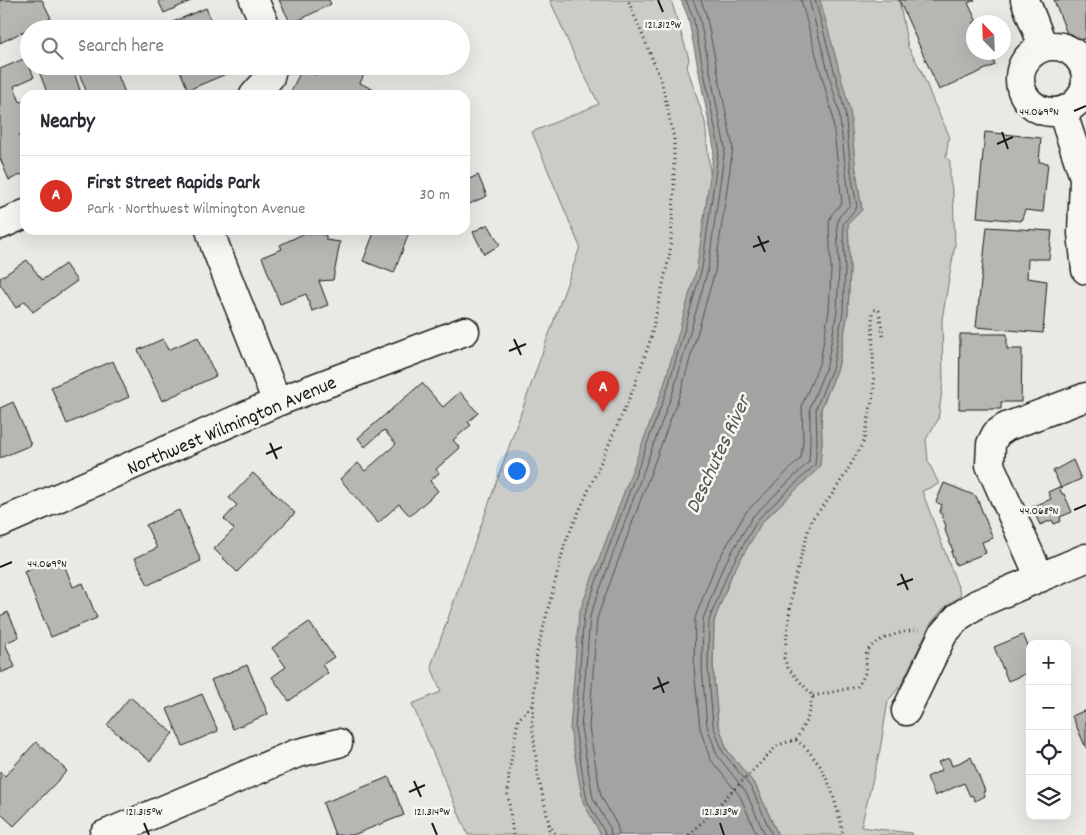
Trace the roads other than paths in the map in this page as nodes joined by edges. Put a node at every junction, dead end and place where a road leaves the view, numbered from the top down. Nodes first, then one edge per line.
1 (254, 0) edge
2 (1025, 0) edge
3 (263, 20) edge
4 (1044, 46) junction
5 (1085, 69) edge
6 (271, 75) edge
7 (258, 90) edge
8 (1062, 111) junction
9 (1085, 181) edge
10 (20, 216) edge
11 (0, 225) edge
12 (212, 235) edge
13 (1086, 270) edge
14 (465, 331) dead end
15 (1086, 397) edge
16 (277, 402) junction
17 (0, 523) edge
18 (1086, 558) edge
19 (1040, 578) junction
20 (906, 710) dead end
21 (338, 743) dead end
22 (104, 835) edge

1 - 3 street
2 - 4 street
4 - 5 street
4 - 8 street
5 - 8 street
6 - 7 street
8 - 9 street
9 - 13 street
10 - 11 street
12 - 16 street
14 - 16 street, Northwest Wilmington Avenue
15 - 19 street
16 - 17 street, Northwest Wilmington Avenue
18 - 19 street
19 - 20 street
21 - 22 street

